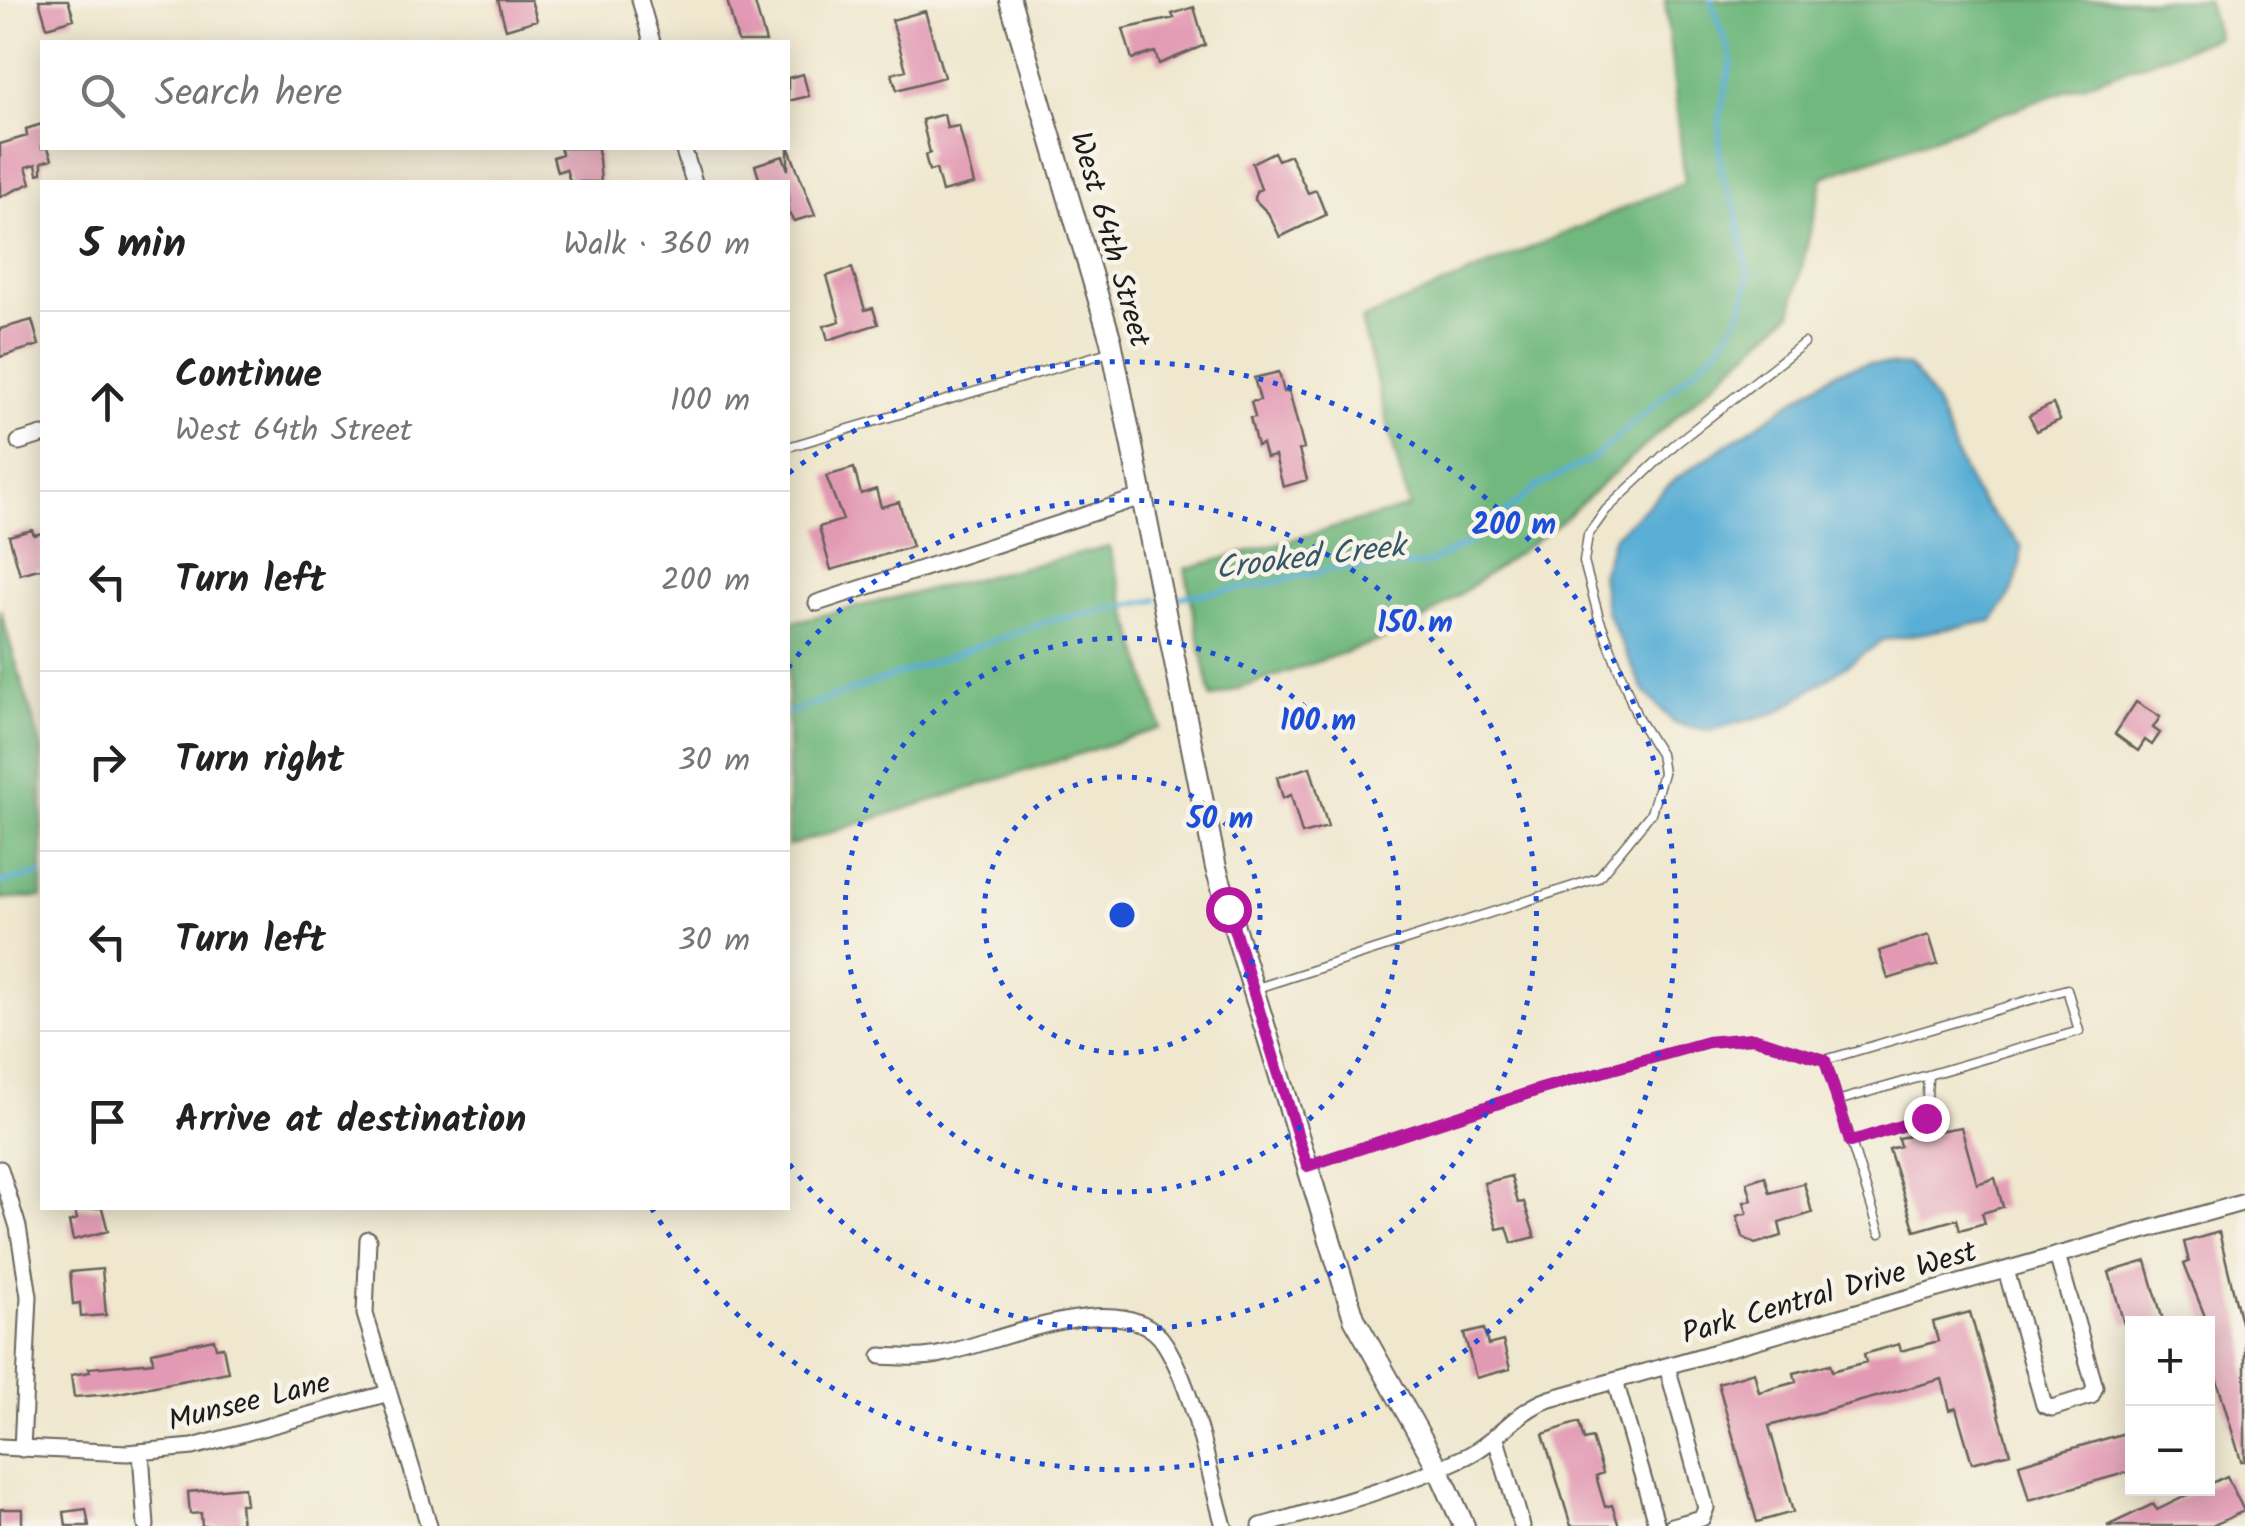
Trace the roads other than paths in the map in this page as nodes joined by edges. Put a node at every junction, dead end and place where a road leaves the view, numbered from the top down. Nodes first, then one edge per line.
1 (640, 0) edge
2 (1010, 0) edge
3 (651, 40) edge
4 (685, 150) edge
5 (693, 180) edge
6 (1804, 343) dead end
7 (1113, 351) junction
8 (40, 436) edge
9 (19, 442) dead end
10 (790, 446) edge
11 (1144, 496) junction
12 (817, 603) dead end
13 (1253, 989) junction
14 (1825, 1060) junction
15 (1928, 1076) junction
16 (1837, 1101) junction
17 (1850, 1142) junction
18 (1307, 1166) junction
19 (0, 1169) edge
20 (2245, 1202) edge
21 (1880, 1233) dead end
22 (368, 1239) dead end
23 (2057, 1255) junction
24 (2006, 1270) junction
25 (881, 1356) dead end
26 (1667, 1366) junction
27 (1615, 1381) junction
28 (389, 1392) junction
29 (1495, 1436) junction
30 (0, 1448) edge
31 (22, 1449) junction
32 (141, 1452) junction
33 (1438, 1468) junction
34 (146, 1526) edge
35 (428, 1526) edge
36 (1224, 1526) edge
37 (1262, 1526) edge
38 (1464, 1526) edge
39 (1522, 1526) edge
40 (1658, 1526) edge
41 (1672, 1526) edge

1 - 3 street
2 - 7 street, West 64th Street
4 - 5 street
6 - 13 lane
7 - 10 lane
7 - 11 street, West 64th Street
8 - 9 street
11 - 12 street
11 - 13 street, West 64th Street
13 - 18 street, West 64th Street
14 - 15 lane
14 - 16 lane
14 - 18 lane
15 - 16 lane
15 - 17 lane
16 - 17 lane
17 - 21 lane
18 - 33 street, West 64th Street
19 - 31 street
20 - 23 street, Park Central Drive West
22 - 28 street
23 - 24 street, Park Central Drive West
23 - 24 street, Park Central Drive West
24 - 26 street, Park Central Drive West
25 - 36 street
26 - 27 street, Park Central Drive West
26 - 41 street, Park Central Drive West
27 - 29 street, Park Central Drive West
27 - 40 street
28 - 32 street, Munsee Lane
28 - 35 street
29 - 33 street, Park Central Drive West
29 - 39 street
30 - 31 street, Munsee Lane
31 - 32 street, Munsee Lane
32 - 34 street
33 - 37 street, Park Central Drive West
33 - 38 street, West 64th Street

